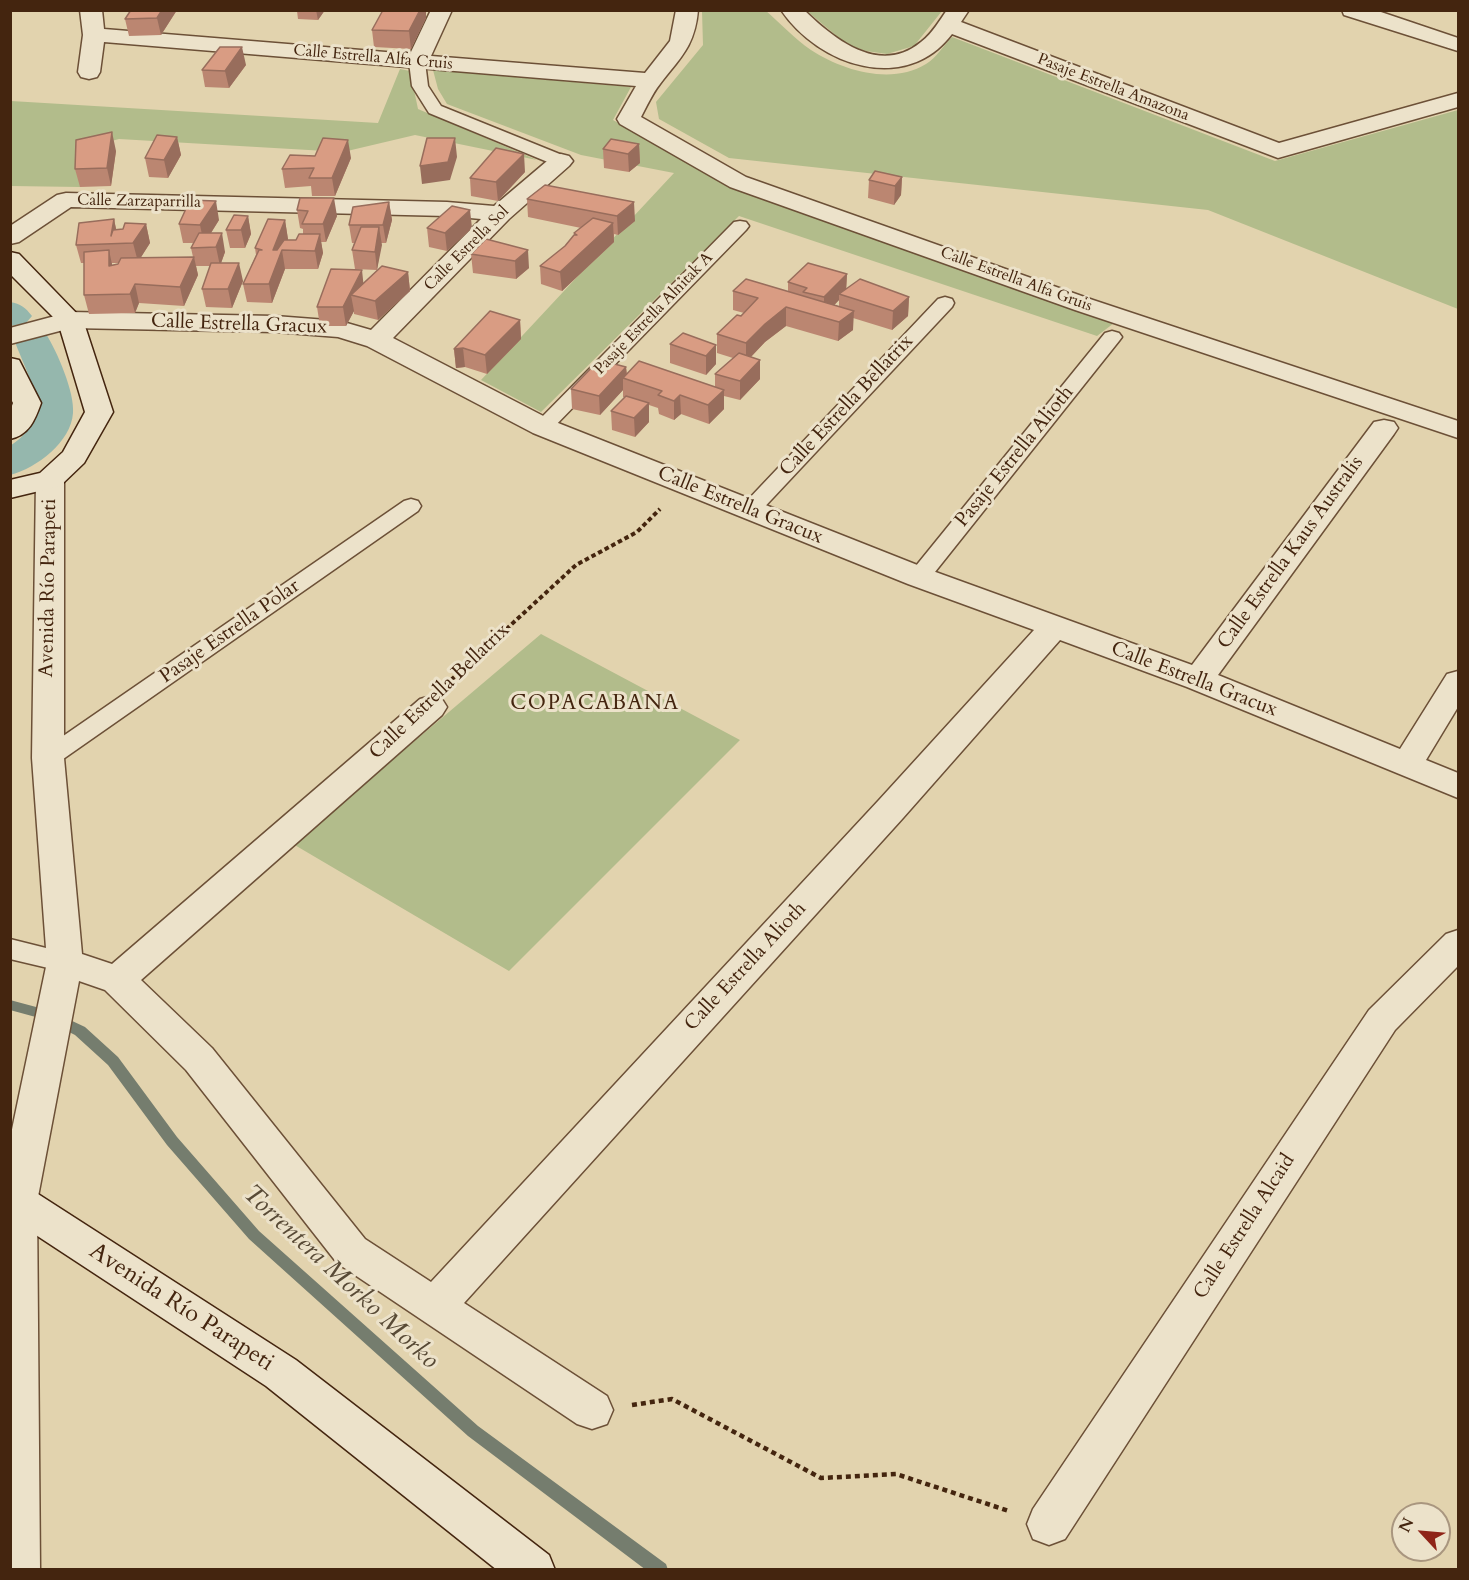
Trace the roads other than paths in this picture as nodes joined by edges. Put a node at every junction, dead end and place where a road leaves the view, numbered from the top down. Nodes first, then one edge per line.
1 (91, 10) edge
2 (442, 10) edge
3 (687, 10) edge
4 (791, 10) edge
5 (1352, 10) edge
6 (953, 17) edge
7 (94, 35) junction
8 (1458, 45) edge
9 (417, 62) junction
10 (89, 72) dead end
11 (651, 80) junction
12 (1458, 99) edge
13 (561, 161) joint
14 (500, 214) junction
15 (740, 226) dead end
16 (10, 237) edge
17 (10, 259) edge
18 (945, 303) dead end
19 (70, 320) junction
20 (10, 336) edge
21 (1112, 337) dead end
22 (376, 340) junction
23 (10, 366) edge
24 (543, 427) junction
25 (1384, 428) dead end
26 (1458, 430) edge
27 (10, 431) edge
28 (50, 480) junction
29 (10, 489) edge
30 (411, 506) dead end
31 (750, 510) junction
32 (919, 578) junction
33 (1054, 627) junction
34 (1198, 679) junction
35 (1458, 682) edge
36 (430, 707) road end
37 (48, 758) junction
38 (1407, 764) junction
39 (1458, 786) edge
40 (1458, 944) edge
41 (10, 949) edge
42 (65, 962) junction
43 (118, 980) junction
44 (14, 1199) edge
45 (435, 1306) junction
46 (592, 1410) road end
47 (15, 1506) edge
48 (1049, 1524) road end
49 (18, 1569) edge
50 (533, 1569) edge

1 - 7 street
2 - 9 street
3 - 11 street
4 - 6 street, Pasaje Estrella Amazona
5 - 8 street
6 - 12 street, Pasaje Estrella Amazona
7 - 9 street, Calle Estrella Alfa Cruis
7 - 10 street
9 - 11 street, Calle Estrella Alfa Cruis
9 - 13 lane
11 - 26 street, Calle Estrella Alfa Gruis
13 - 14 street, Calle Estrella Sol
14 - 16 street, Calle Zarzaparrilla
14 - 22 street, Calle Estrella Sol
15 - 24 lane, Pasaje Estrella Alnitak A
17 - 19 street, Avenida Río Parapeti
18 - 31 lane, Calle Estrella Bellatrix
19 - 20 street, Calle Estrella Gracux
19 - 22 street, Calle Estrella Gracux
19 - 28 street, Avenida Río Parapeti
21 - 32 lane, Pasaje Estrella Alioth
22 - 24 street, Calle Estrella Gracux
23 - 27 street
24 - 31 street, Calle Estrella Gracux
25 - 34 street, Calle Estrella Kaus Australis
28 - 29 street
28 - 37 street, Avenida Río Parapeti
30 - 37 lane, Pasaje Estrella Polar
31 - 32 street, Calle Estrella Gracux
32 - 33 street, Calle Estrella Gracux
33 - 34 street, Calle Estrella Gracux
33 - 45 street, Calle Estrella Alioth
34 - 38 street, Calle Estrella Gracux
35 - 38 street
36 - 43 street, Calle Estrella Bellatrix
37 - 42 street, Avenida Río Parapeti
38 - 39 street, Calle Estrella Gracux
40 - 48 street, Calle Estrella Alcaid
41 - 42 lane
42 - 43 street
42 - 44 street, Avenida Río Parapeti
43 - 45 street
44 - 47 street
44 - 50 street, Avenida Río Parapeti
45 - 46 street
47 - 49 street

